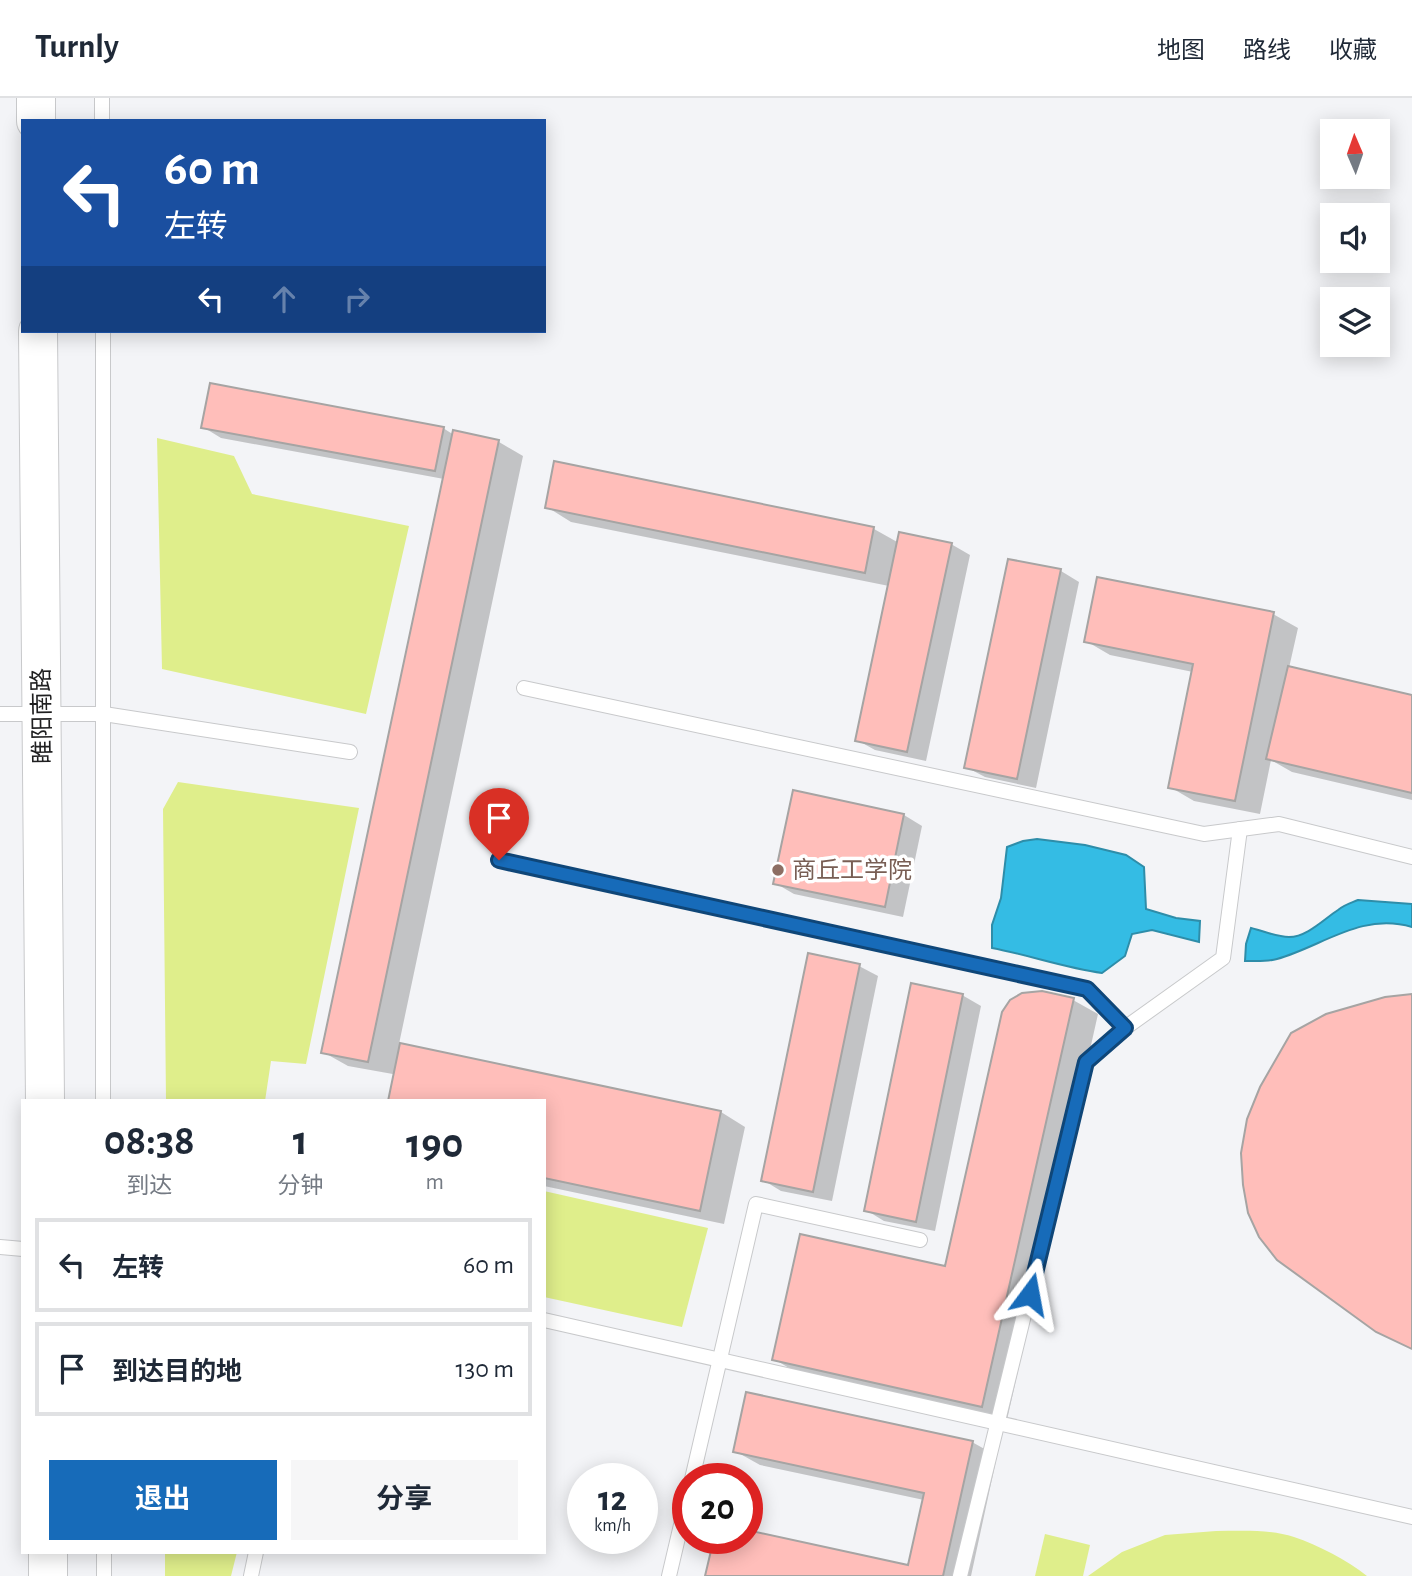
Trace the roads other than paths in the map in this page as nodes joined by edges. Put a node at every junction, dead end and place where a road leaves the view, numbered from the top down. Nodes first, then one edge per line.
1 (36, 98) edge
2 (102, 98) edge
3 (36, 119) edge
4 (102, 119) edge
5 (38, 333) edge
6 (103, 333) edge
7 (524, 688) dead end
8 (42, 712) junction
9 (0, 713) edge
10 (104, 714) junction
11 (350, 752) dead end
12 (1240, 830) junction
13 (1412, 857) edge
14 (499, 860) dead end
15 (1125, 1028) junction
16 (45, 1099) edge
17 (103, 1099) edge
18 (920, 1240) dead end
19 (0, 1247) edge
20 (21, 1249) edge
21 (546, 1320) edge
22 (719, 1360) junction
23 (999, 1423) junction
24 (696, 1463) edge
25 (1412, 1517) edge
26 (48, 1554) edge
27 (104, 1554) edge
28 (256, 1554) edge
29 (674, 1554) edge
30 (48, 1576) edge
31 (104, 1576) edge
32 (251, 1576) edge
33 (669, 1576) edge
34 (960, 1576) edge

1 - 3 main road
2 - 4 lane
5 - 8 main road, 睢阳南路
6 - 10 lane
7 - 12 lane
8 - 9 lane
8 - 10 lane
8 - 16 main road, 睢阳南路
10 - 11 lane
10 - 17 lane
12 - 13 lane
12 - 15 lane
14 - 15 lane
15 - 23 lane
18 - 22 lane
19 - 20 lane
21 - 22 lane
22 - 23 lane
22 - 24 lane
23 - 25 lane
23 - 34 lane
26 - 30 main road
27 - 31 lane
28 - 32 lane
29 - 33 lane

